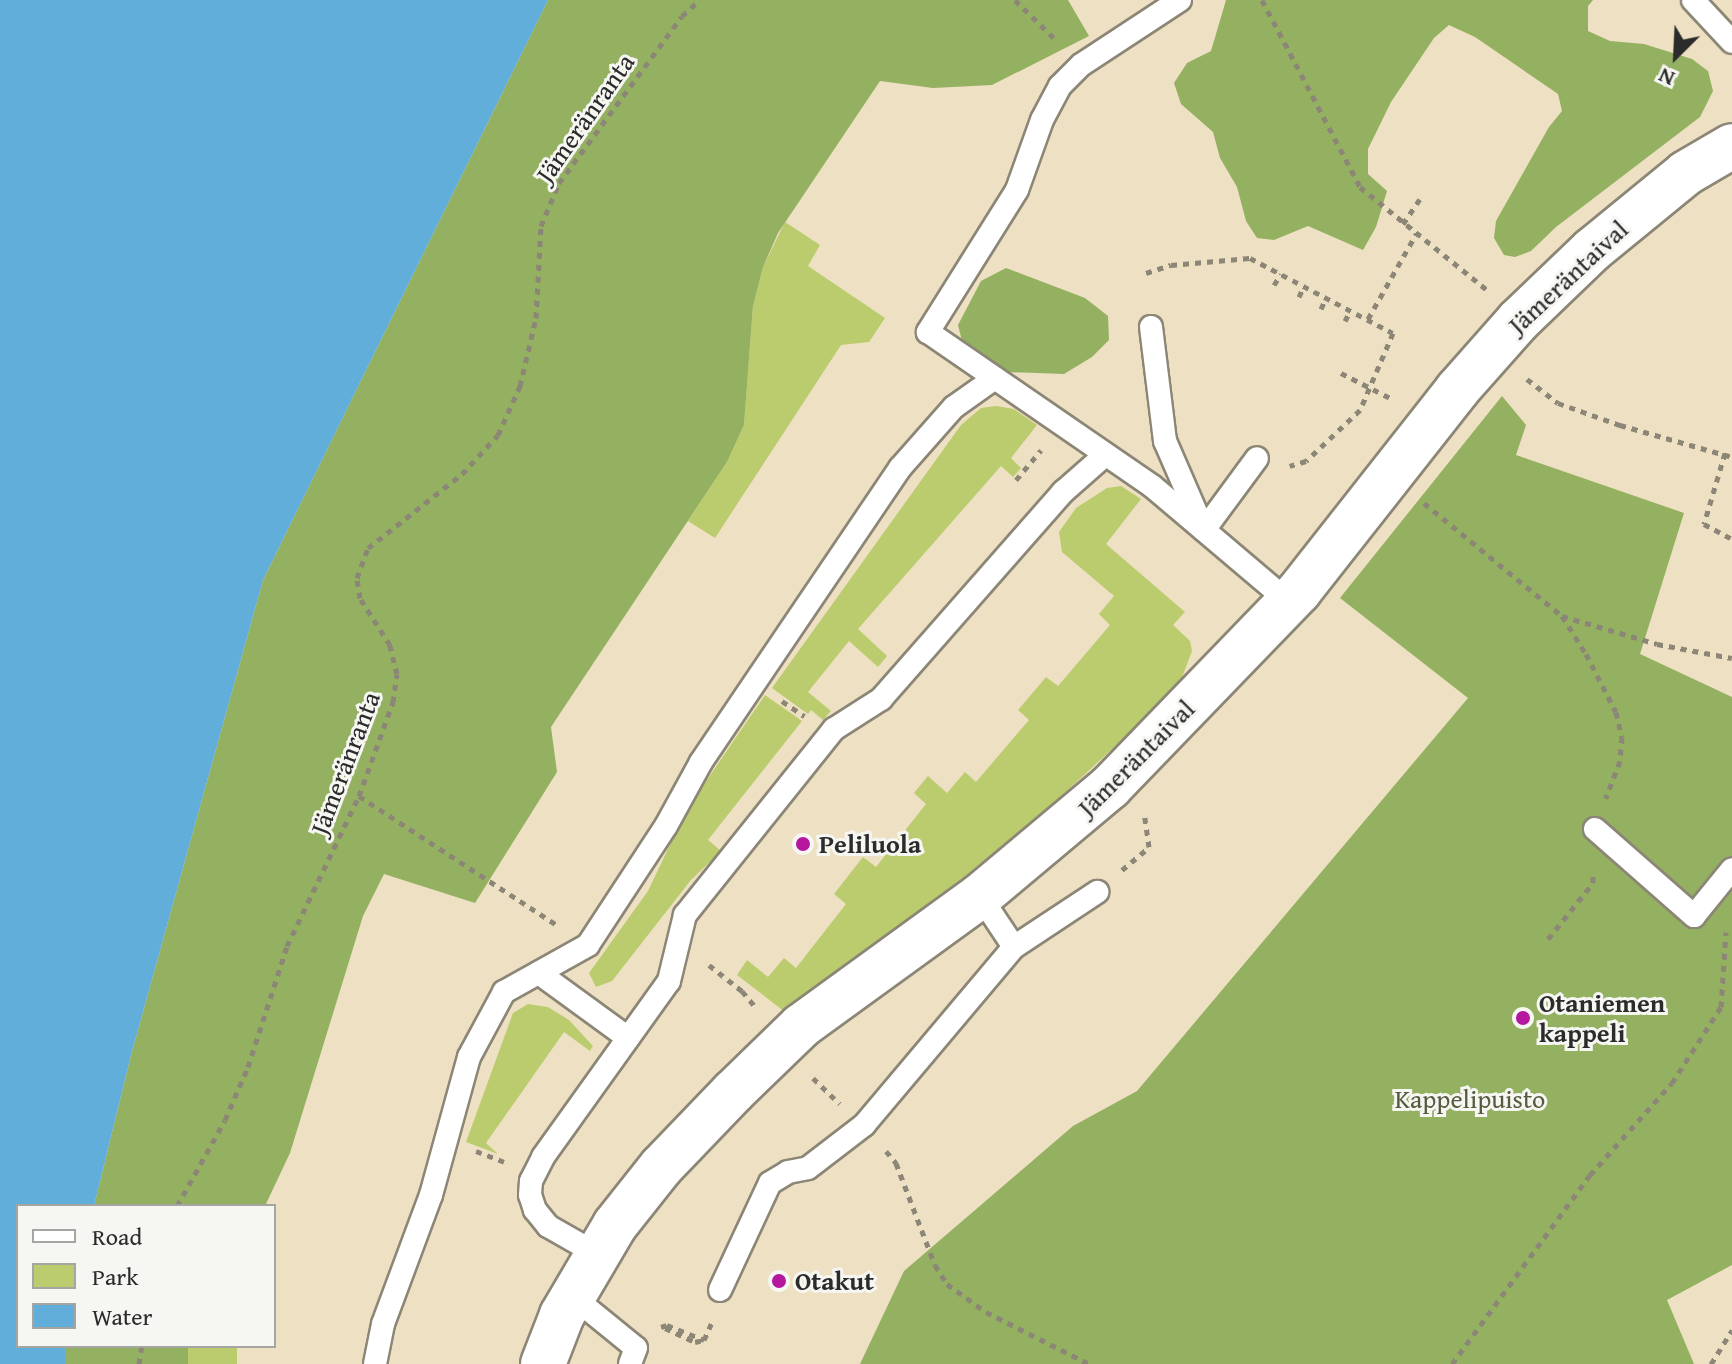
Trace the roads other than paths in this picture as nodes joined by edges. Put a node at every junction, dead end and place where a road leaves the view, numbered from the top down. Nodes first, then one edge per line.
1 (1180, 0) edge
2 (1693, 0) edge
3 (1732, 42) edge
4 (1732, 146) edge
5 (1151, 327) dead end
6 (995, 378) junction
7 (1105, 455) junction
8 (1257, 458) road end
9 (1204, 530) junction
10 (1289, 602) junction
11 (1595, 829) road end
12 (1726, 878) edge
13 (1097, 892) dead end
14 (980, 896) junction
15 (1014, 947) junction
16 (539, 973) junction
17 (628, 1038) junction
18 (597, 1254) junction
19 (720, 1290) dead end
20 (572, 1296) junction
21 (375, 1364) edge
22 (543, 1364) edge
23 (630, 1364) edge

1 - 6 lane
2 - 3 lane
4 - 10 street, Jämeräntaival
5 - 9 lane
6 - 7 lane
6 - 16 lane
7 - 9 lane
7 - 17 lane
8 - 9 lane
9 - 10 lane
10 - 14 street, Jämeräntaival
11 - 12 lane
13 - 15 lane
14 - 15 lane
14 - 18 street, Jämeräntaival
15 - 19 lane
16 - 17 lane
16 - 21 lane
17 - 18 lane
18 - 20 street, Jämeräntaival
20 - 22 street, Jämeräntaival
20 - 23 lane

